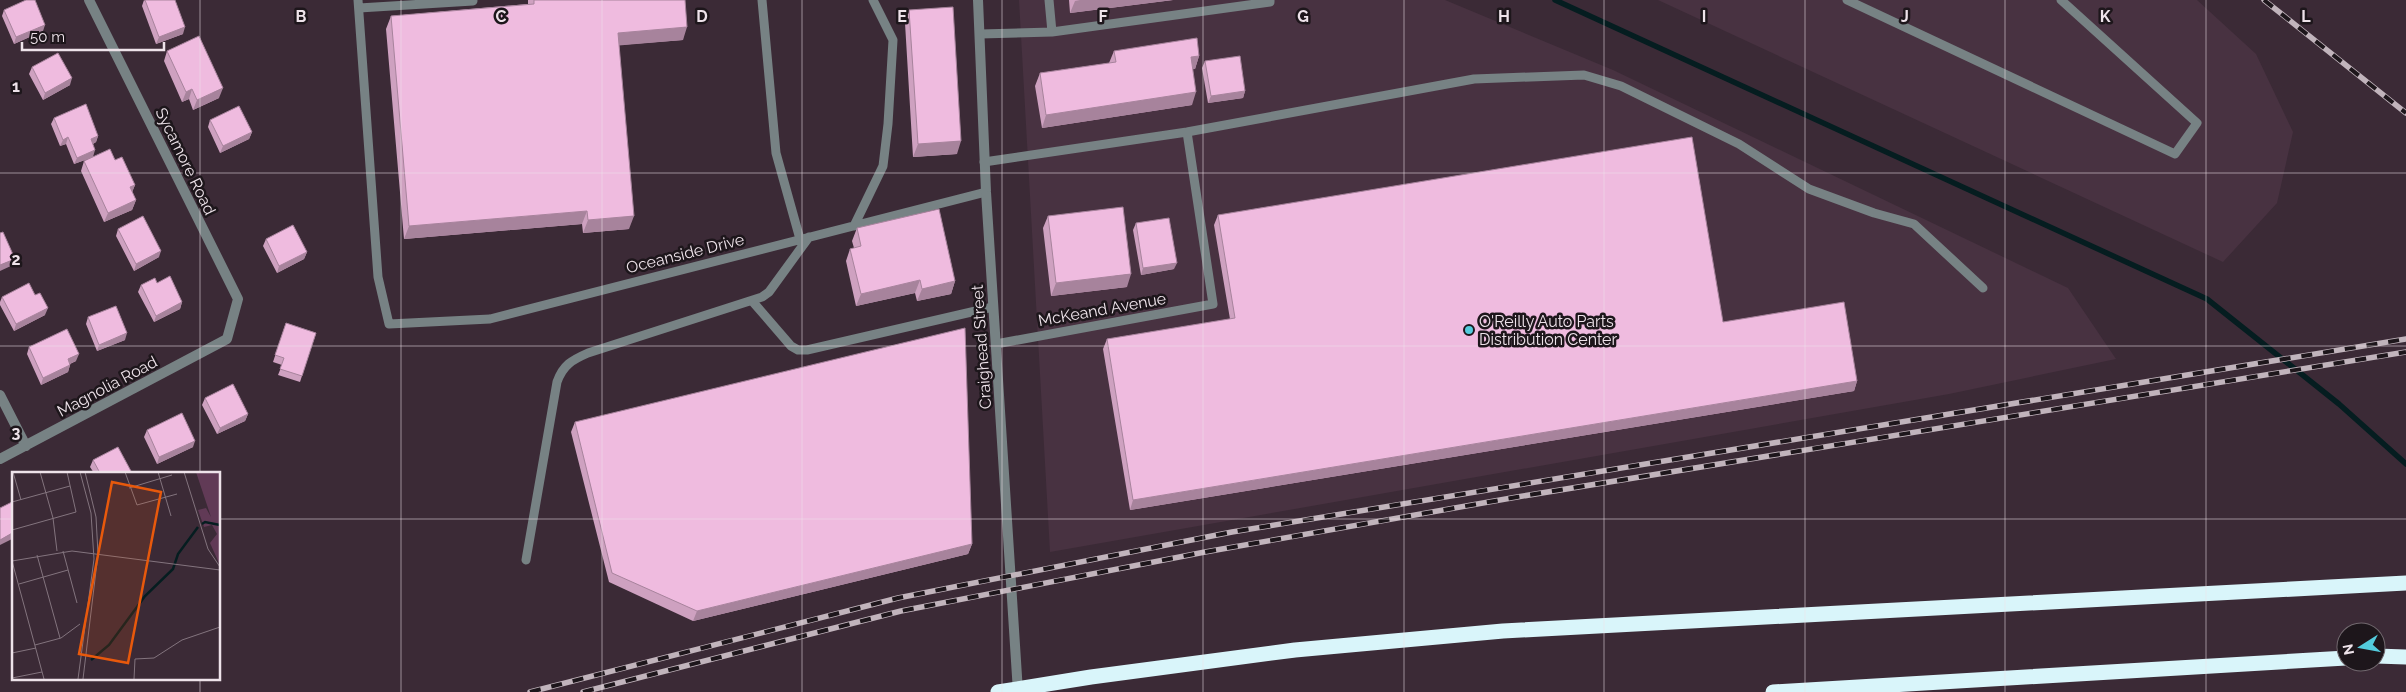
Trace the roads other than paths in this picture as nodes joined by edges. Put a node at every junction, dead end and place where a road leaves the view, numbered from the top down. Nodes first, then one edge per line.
1 (89, 0) edge
2 (762, 0) edge
3 (873, 0) edge
4 (978, 0) edge
5 (1049, 0) edge
6 (1270, 0) edge
7 (1847, 0) edge
8 (2061, 0) edge
9 (473, 1) edge
10 (358, 4) edge
11 (1052, 32) junction
12 (980, 34) junction
13 (1187, 132) junction
14 (984, 162) junction
15 (986, 192) junction
16 (854, 226) junction
17 (804, 238) junction
18 (1983, 288) dead end
19 (753, 302) junction
20 (993, 307) junction
21 (227, 339) joint
22 (996, 344) junction
23 (0, 395) edge
24 (26, 446) junction
25 (0, 459) edge
26 (526, 560) dead end
27 (2406, 577) edge
28 (2406, 582) edge
29 (2355, 585) junction
30 (2386, 656) edge
31 (2402, 657) edge
32 (2336, 659) edge
33 (998, 692) edge
34 (1018, 692) edge
35 (1773, 692) edge

1 - 21 street, Sycamore Road
2 - 17 lane
3 - 16 lane
4 - 12 street, Craighead Street
5 - 11 lane
6 - 11 lane
7 - 8 lane
9 - 10 lane
10 - 17 lane, Oceanside Drive
11 - 12 lane
12 - 14 street, Craighead Street
13 - 14 lane
13 - 18 lane
13 - 22 lane, McKeand Avenue
14 - 15 street, Craighead Street
15 - 16 lane, Oceanside Drive
15 - 20 street, Craighead Street
16 - 17 lane, Oceanside Drive
17 - 19 lane
19 - 20 lane
19 - 26 lane
20 - 22 street, Craighead Street
21 - 24 street, Magnolia Road
22 - 34 street, Craighead Street
23 - 24 street
24 - 25 street, Magnolia Road
27 - 29 highway
28 - 29 highway
29 - 33 highway
30 - 31 highway
32 - 35 highway

